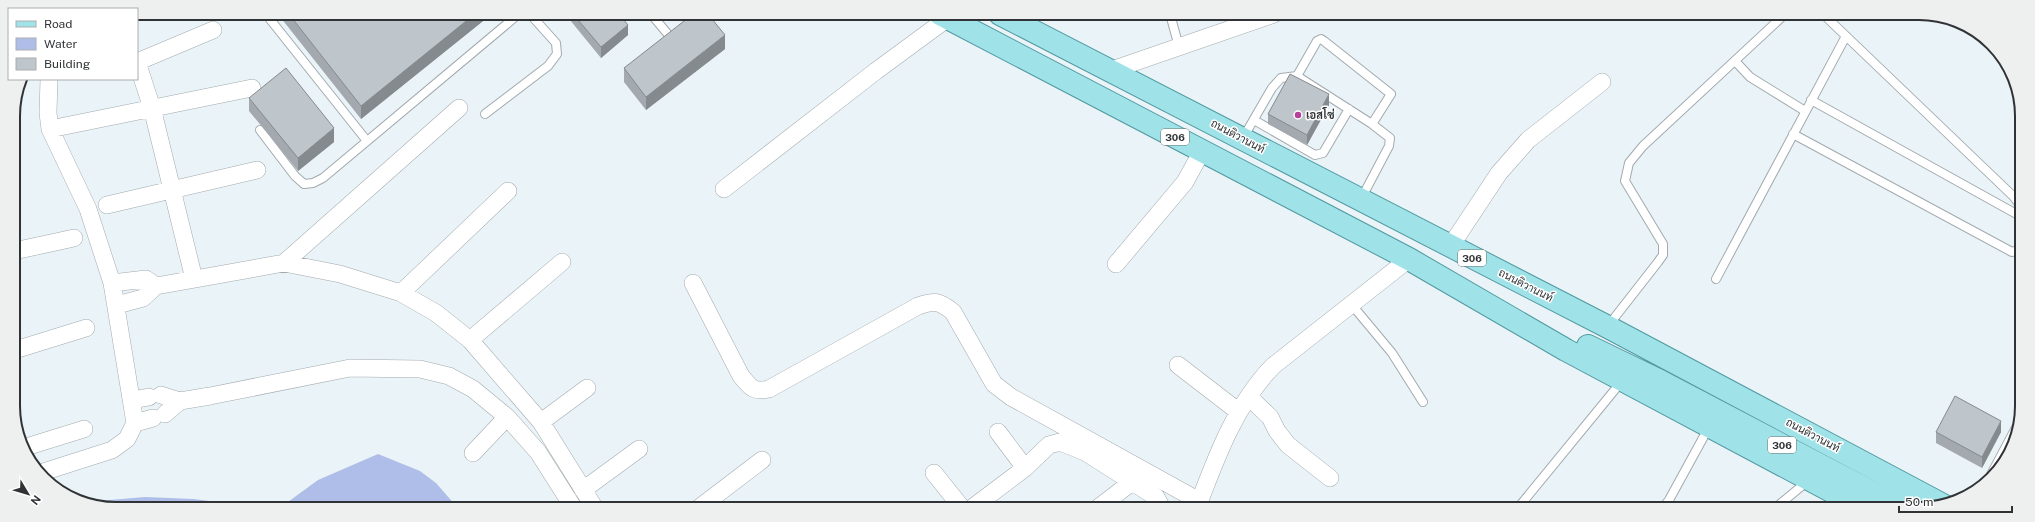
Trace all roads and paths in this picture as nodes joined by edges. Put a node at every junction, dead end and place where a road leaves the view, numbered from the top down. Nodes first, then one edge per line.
1 (271, 20) edge
2 (513, 20) edge
3 (535, 20) edge
4 (656, 20) edge
5 (939, 20) edge
6 (952, 20) edge
7 (1012, 20) edge
8 (1172, 20) edge
9 (1257, 20) edge
10 (1779, 20) edge
11 (1829, 20) edge
12 (213, 30) dead end
13 (1846, 36) junction
14 (672, 39) edge
15 (1179, 47) junction
16 (1735, 61) junction
17 (138, 62) edge
18 (138, 65) edge
19 (1112, 70) junction
20 (1298, 76) junction
21 (49, 80) edge
22 (1602, 82) dead end
23 (252, 88) dead end
24 (1812, 100) junction
25 (152, 108) junction
26 (459, 108) dead end
27 (1349, 109) junction
28 (1805, 111) junction
29 (485, 114) dead end
30 (1254, 120) junction
31 (1372, 124) junction
32 (50, 129) junction
33 (260, 130) dead end
34 (1793, 134) junction
35 (1243, 139) junction
36 (367, 141) junction
37 (1202, 151) junction
38 (257, 170) dead end
39 (724, 189) dead end
40 (172, 190) junction
41 (508, 191) dead end
42 (2015, 199) edge
43 (1360, 200) junction
44 (107, 204) dead end
45 (2015, 213) edge
46 (74, 238) dead end
47 (1450, 247) junction
48 (20, 249) edge
49 (2015, 251) edge
50 (1409, 259) junction
51 (562, 262) dead end
52 (284, 263) junction
53 (1116, 264) dead end
54 (194, 279) junction
55 (1716, 279) dead end
56 (112, 283) junction
57 (693, 283) dead end
58 (156, 286) junction
59 (401, 293) junction
60 (117, 305) junction
61 (1352, 305) junction
62 (1608, 327) junction
63 (86, 328) dead end
64 (470, 340) junction
65 (20, 348) edge
66 (1178, 365) dead end
67 (1622, 381) junction
68 (587, 388) dead end
69 (1248, 397) junction
70 (132, 400) junction
71 (180, 401) junction
72 (1422, 402) dead end
73 (1239, 412) junction
74 (507, 417) junction
75 (135, 422) junction
76 (541, 422) junction
77 (1709, 427) junction
78 (84, 429) dead end
79 (998, 432) dead end
80 (29, 446) edge
81 (639, 449) dead end
82 (473, 453) dead end
83 (762, 460) dead end
84 (1024, 468) junction
85 (46, 471) edge
86 (934, 473) dead end
87 (1330, 478) dead end
88 (1810, 480) junction
89 (1132, 482) junction
90 (584, 490) junction
91 (1934, 500) edge
92 (571, 502) edge
93 (591, 502) edge
94 (707, 502) edge
95 (957, 502) edge
96 (980, 502) edge
97 (1106, 502) edge
98 (1159, 502) edge
99 (1195, 502) edge
100 (1199, 502) edge
101 (1523, 502) edge
102 (1667, 502) edge
103 (1783, 502) edge
104 (1846, 502) edge
105 (1891, 502) edge

1 - 36 lane
2 - 36 lane
3 - 29 lane
4 - 14 lane
5 - 39 street
6 - 37 main road, 306
7 - 19 main road, ถนนติวานนท์ / 306
8 - 15 lane
9 - 15 street
10 - 16 lane
11 - 13 lane
12 - 17 street
13 - 24 lane
13 - 42 lane
15 - 19 street
16 - 28 lane
16 - 62 lane
18 - 25 street
19 - 35 main road, ถนนติวานนท์ / 306
20 - 27 lane
20 - 30 lane
20 - 31 lane
21 - 32 street
22 - 47 street
23 - 25 street
24 - 28 lane
24 - 45 lane
25 - 32 street
25 - 40 street
26 - 52 street
27 - 30 lane
27 - 31 lane
28 - 34 lane
30 - 35 lane
31 - 43 lane
32 - 56 street
33 - 36 lane
34 - 49 lane
34 - 55 lane
35 - 43 main road, ถนนติวานนท์ / 306
37 - 50 main road, 306
37 - 53 street
38 - 40 street
40 - 44 street
40 - 54 street
41 - 59 street
43 - 47 main road, ถนนติวานนท์ / 306
46 - 48 street
47 - 62 main road, ถนนติวานนท์ / 306
50 - 61 street
50 - 67 main road, 306
50 - 105 main road, 306
51 - 64 street
52 - 54 street
52 - 59 street
54 - 58 street
56 - 58 street
56 - 60 street
57 - 99 street
58 - 60 street
59 - 64 street
60 - 70 street
61 - 69 street
61 - 72 lane
62 - 91 main road, ถนนติวานนท์ / 306
63 - 65 street
64 - 76 street
66 - 73 street
67 - 77 main road, 306
67 - 101 lane
68 - 76 street
69 - 73 street
69 - 87 street
70 - 71 street
70 - 75 street
71 - 74 street
71 - 75 street
73 - 100 street
74 - 82 street
74 - 92 street
75 - 85 street
76 - 90 street
77 - 88 main road, 306
77 - 102 lane
78 - 80 street
79 - 84 street
81 - 90 street
83 - 94 street
84 - 89 street
84 - 96 street
86 - 95 street
88 - 103 lane
88 - 104 main road, 306
89 - 97 street
89 - 98 street
90 - 93 street

